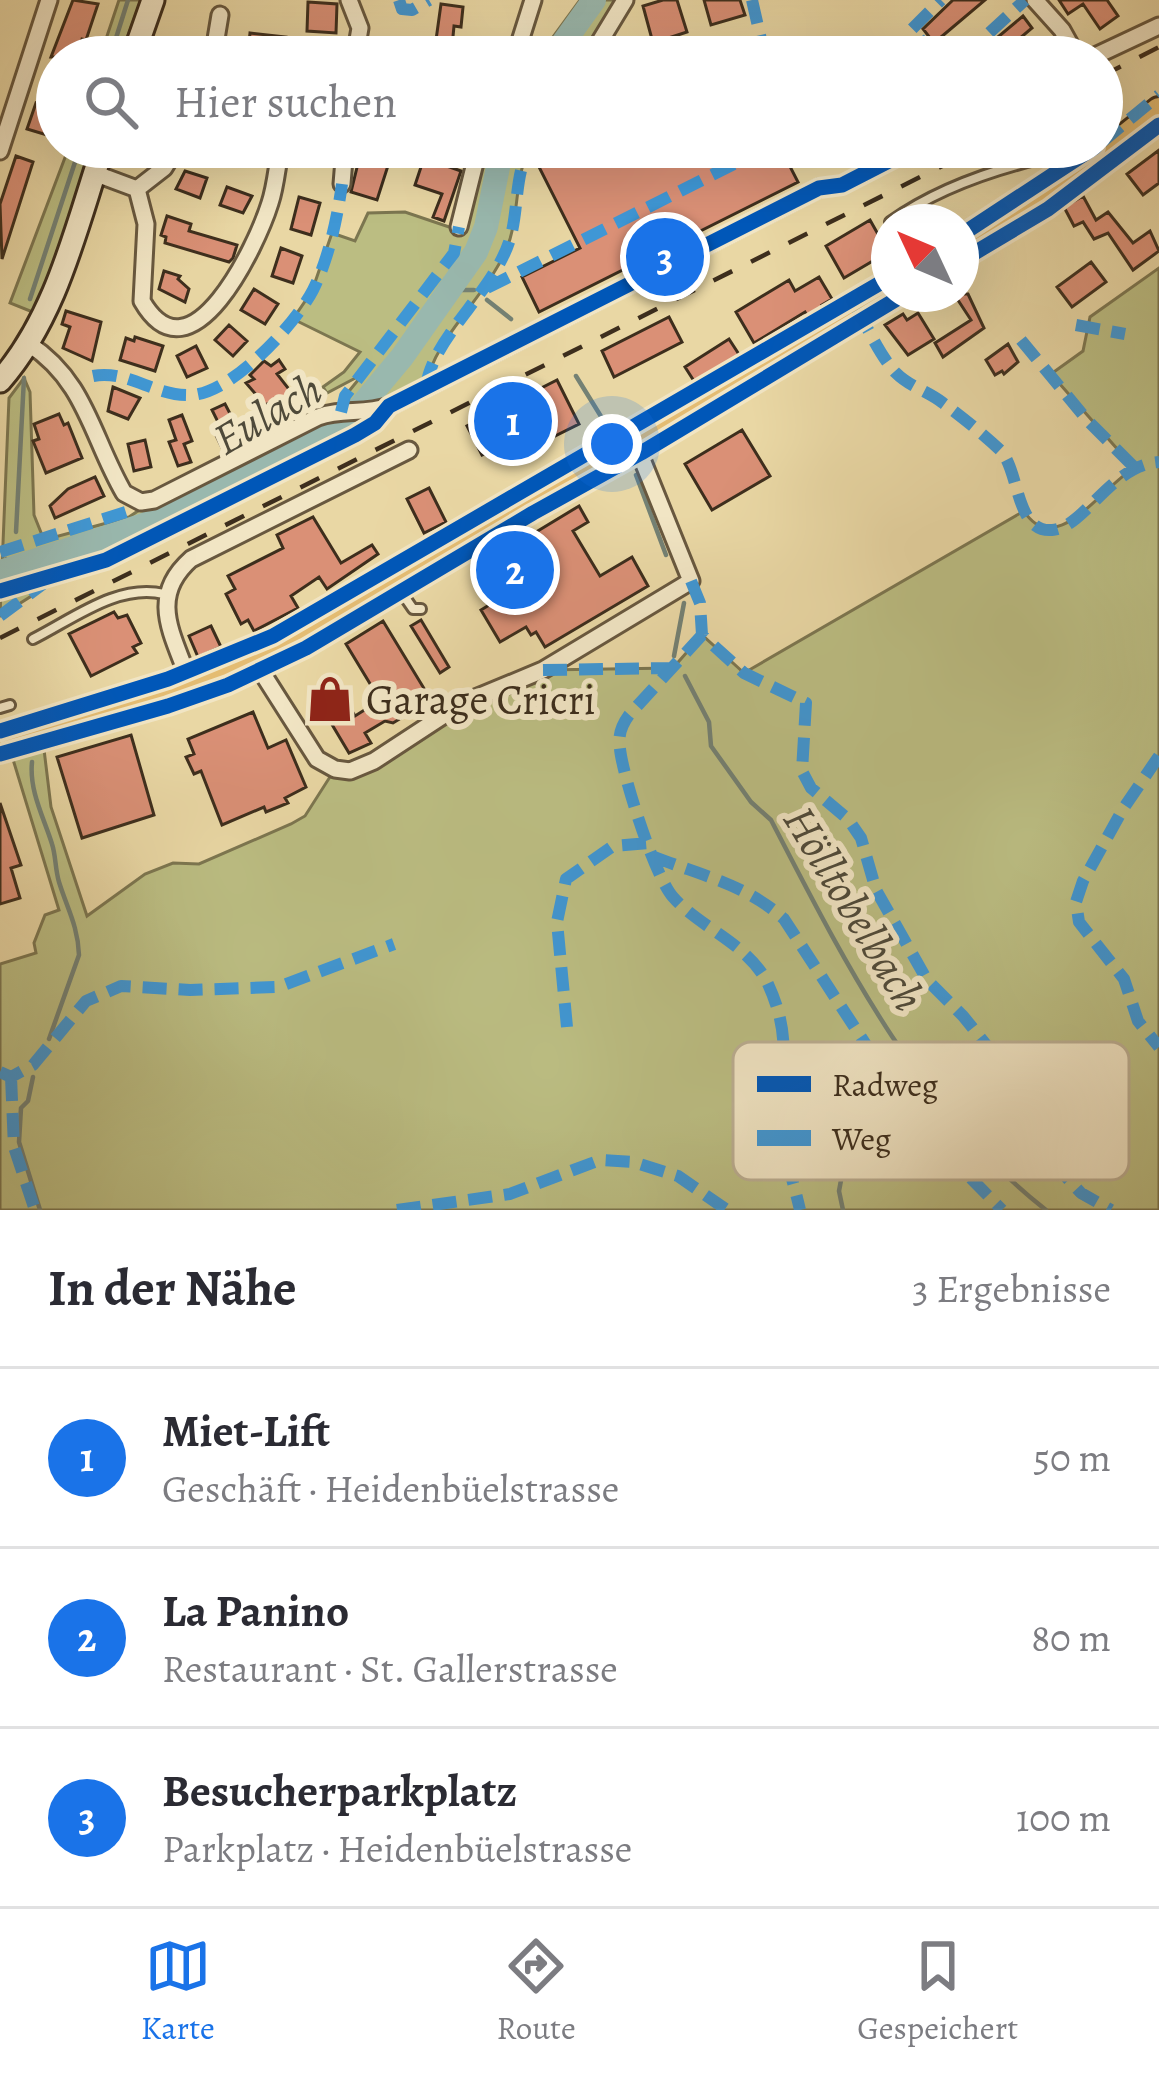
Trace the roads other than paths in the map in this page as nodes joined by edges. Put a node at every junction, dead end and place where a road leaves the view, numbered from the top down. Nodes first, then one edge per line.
1 (49, 0) edge
2 (153, 0) edge
3 (349, 0) edge
4 (533, 0) edge
5 (626, 0) edge
6 (1035, 0) edge
7 (220, 15) dead end
8 (1159, 26) edge
9 (37, 36) edge
10 (141, 36) edge
11 (216, 36) edge
12 (359, 36) edge
13 (521, 36) edge
14 (603, 36) edge
15 (1065, 36) edge
16 (36, 40) edge
17 (1123, 43) edge
18 (1159, 110) edge
19 (1123, 138) edge
20 (0, 152) edge
21 (96, 168) edge
22 (164, 168) edge
23 (277, 168) edge
24 (343, 168) edge
25 (474, 168) edge
26 (1010, 168) edge
27 (1084, 169) edge
28 (94, 173) junction
29 (341, 184) dead end
30 (819, 188) dead end
31 (137, 189) junction
32 (920, 204) edge
33 (459, 227) dead end
34 (979, 237) edge
35 (871, 302) edge
36 (29, 344) junction
37 (0, 381) edge
38 (635, 442) junction
39 (409, 450) dead end
40 (394, 582) junction
41 (164, 594) junction
42 (421, 610) dead end
43 (33, 639) dead end
44 (254, 660) junction
45 (191, 686) junction
46 (0, 745) edge

1 - 9 street
2 - 10 main road
3 - 12 street
4 - 13 street
5 - 14 street
6 - 15 street
7 - 11 street
8 - 17 street
16 - 20 street
18 - 19 main road
21 - 28 main road
22 - 31 street
23 - 31 street
24 - 29 street
25 - 33 street
26 - 32 lane
27 - 34 main road
28 - 31 street
28 - 36 main road
30 - 36 street
35 - 38 main road
36 - 37 main road
38 - 40 main road
38 - 44 street
39 - 41 street
40 - 42 lane
40 - 44 main road
41 - 43 lane
41 - 45 street
44 - 45 main road
45 - 46 main road

